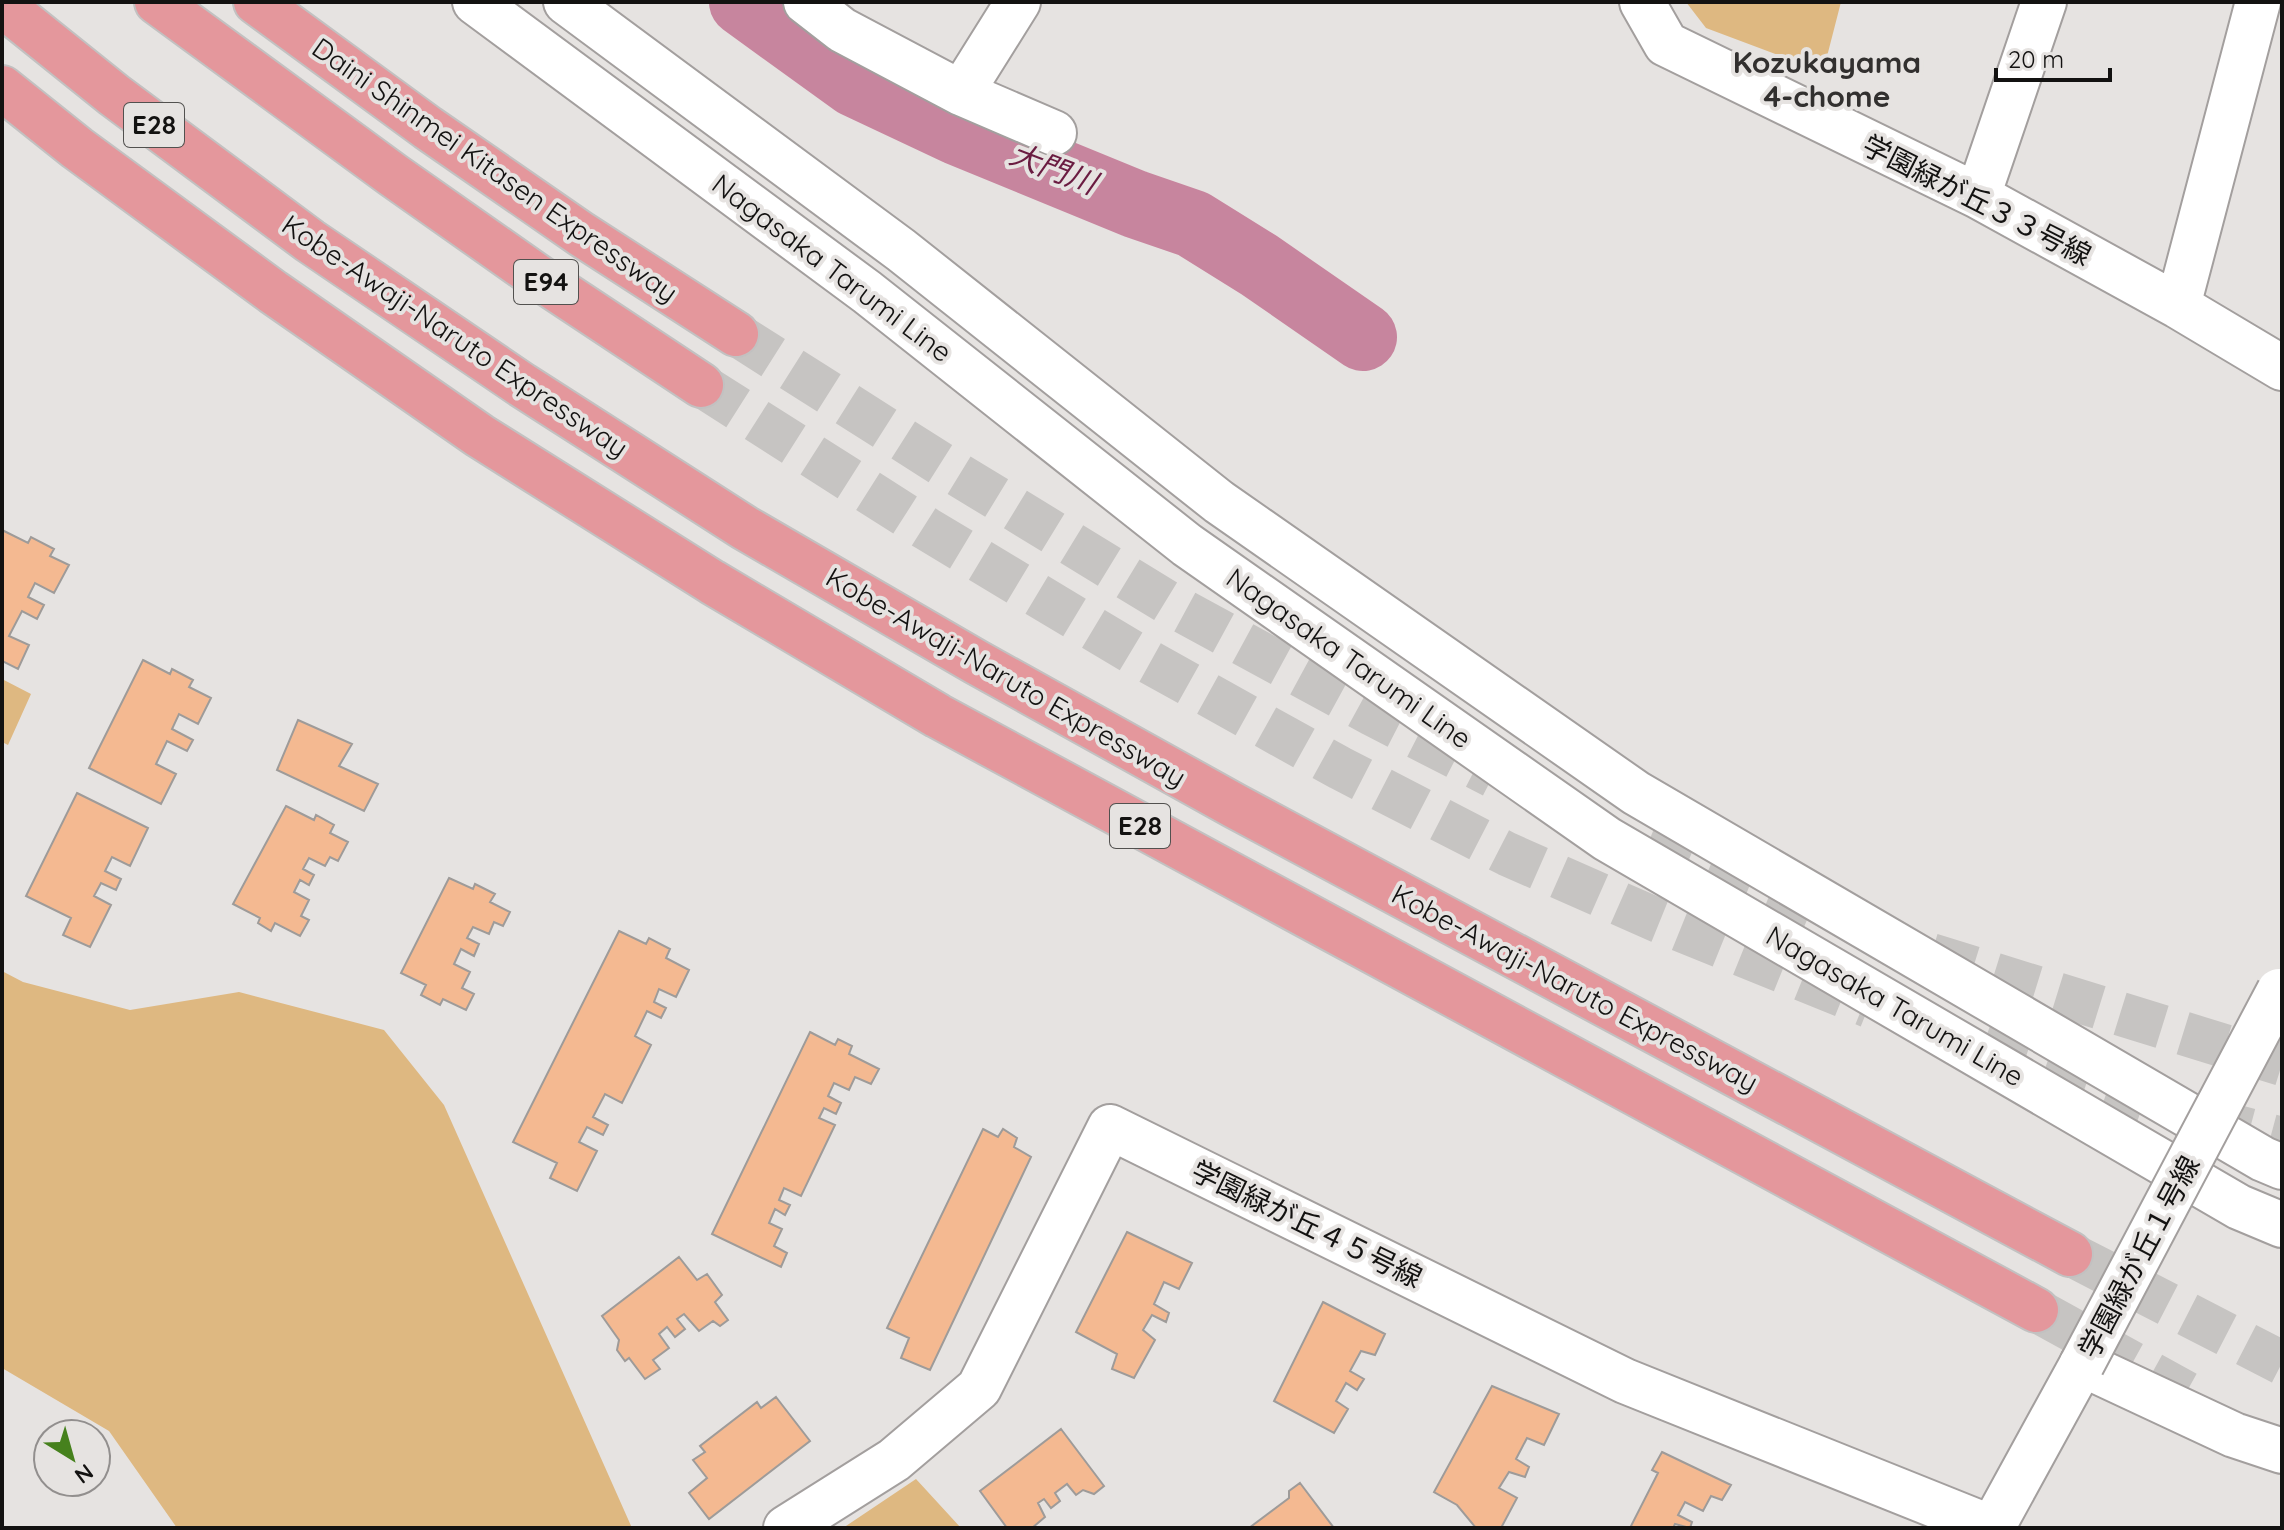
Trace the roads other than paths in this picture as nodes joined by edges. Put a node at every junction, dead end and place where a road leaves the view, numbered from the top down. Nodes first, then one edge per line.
1 (15, 2) edge
2 (157, 2) edge
3 (256, 2) edge
4 (275, 2) edge
5 (475, 2) edge
6 (566, 2) edge
7 (806, 2) edge
8 (1018, 2) edge
9 (1642, 2) edge
10 (2044, 2) edge
11 (2258, 2) edge
12 (2, 5) edge
13 (2, 90) edge
14 (961, 93) junction
15 (114, 95) junction
16 (428, 128) junction
17 (1054, 133) dead end
18 (1978, 196) junction
19 (2178, 306) junction
20 (736, 334) tunnel mouth
21 (2282, 368) edge
22 (701, 385) tunnel mouth
23 (2281, 988) edge
24 (2282, 1167) edge
25 (2282, 1225) edge
26 (2070, 1254) tunnel mouth
27 (2036, 1310) tunnel mouth
28 (2082, 1364) junction
29 (2282, 1451) edge
30 (786, 1528) edge
31 (1992, 1528) edge

1 - 15 highway
2 - 22 highway, E94
3 - 16 highway, Daini Shinmei Kitasen Expressway / E94
4 - 16 highway
5 - 25 main road, Nagasaka Tarumi Line
6 - 24 main road, Nagasaka Tarumi Line
7 - 14 main road
8 - 14 main road
9 - 18 main road, 学園緑が丘３３号線
10 - 18 main road
11 - 19 main road
12 - 15 highway, Kobe-Awaji-Naruto Expressway / E28
13 - 27 highway, E28
14 - 17 main road
15 - 26 highway, Kobe-Awaji-Naruto Expressway / E28
16 - 20 highway, Daini Shinmei Kitasen Expressway / E94
18 - 19 main road, 学園緑が丘３３号線
19 - 21 main road, 学園緑が丘３３号線
23 - 28 main road, 学園緑が丘１号線, bridge
28 - 29 main road
28 - 31 main road, 学園緑が丘１号線
30 - 31 main road, 学園緑が丘４５号線

